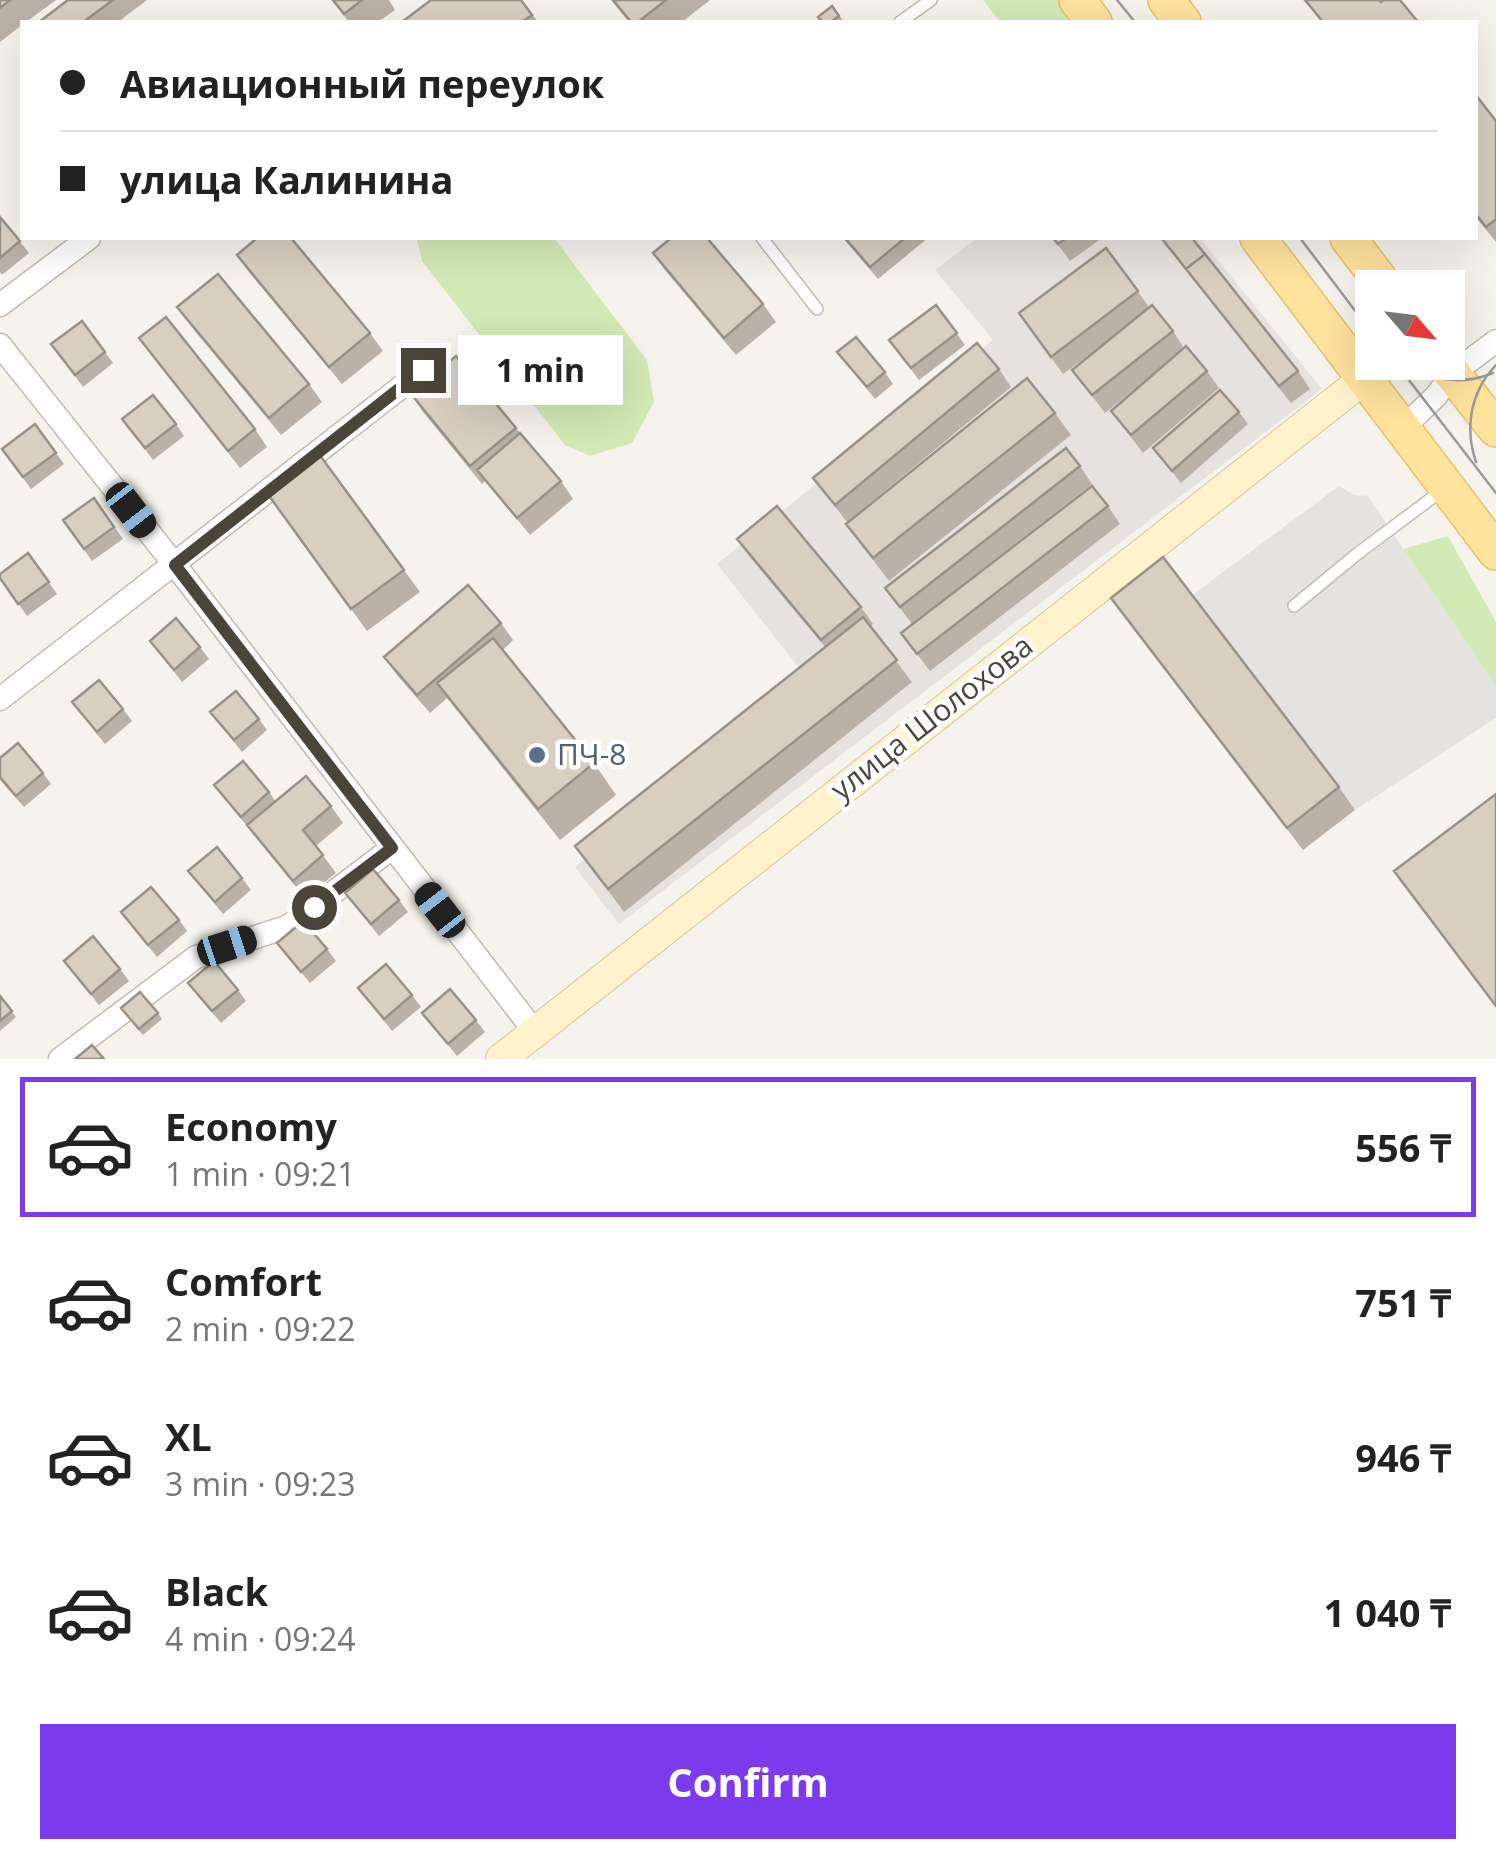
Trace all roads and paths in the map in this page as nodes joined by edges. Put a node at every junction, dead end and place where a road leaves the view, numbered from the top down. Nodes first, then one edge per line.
1 (931, 0) edge
2 (1166, 0) edge
3 (903, 20) edge
4 (1181, 20) edge
5 (86, 240) edge
6 (764, 240) edge
7 (1260, 240) edge
8 (1350, 240) edge
9 (1372, 270) edge
10 (0, 305) edge
11 (816, 309) dead end
12 (1496, 341) edge
13 (0, 345) edge
14 (1465, 358) edge
15 (1355, 365) edge
16 (423, 370) dead end
17 (1362, 380) edge
18 (1367, 380) edge
19 (1443, 380) edge
20 (1457, 380) edge
21 (1403, 428) junction
22 (1496, 429) edge
23 (1446, 487) junction
24 (1496, 552) edge
25 (175, 565) junction
26 (1294, 606) dead end
27 (0, 699) edge
28 (392, 848) junction
29 (534, 1032) junction
30 (60, 1059) edge
31 (501, 1059) edge

1 - 3 lane
2 - 4 main road
5 - 10 street
6 - 11 lane
7 - 15 main road
8 - 9 main road
12 - 14 street
13 - 25 street
16 - 25 street
17 - 29 street, улица Шолохова
18 - 21 main road
19 - 21 street
20 - 22 main road
21 - 23 main road
23 - 24 main road
23 - 26 lane
25 - 27 street
25 - 28 street
28 - 29 street
28 - 30 street
29 - 31 street, улица Шолохова

